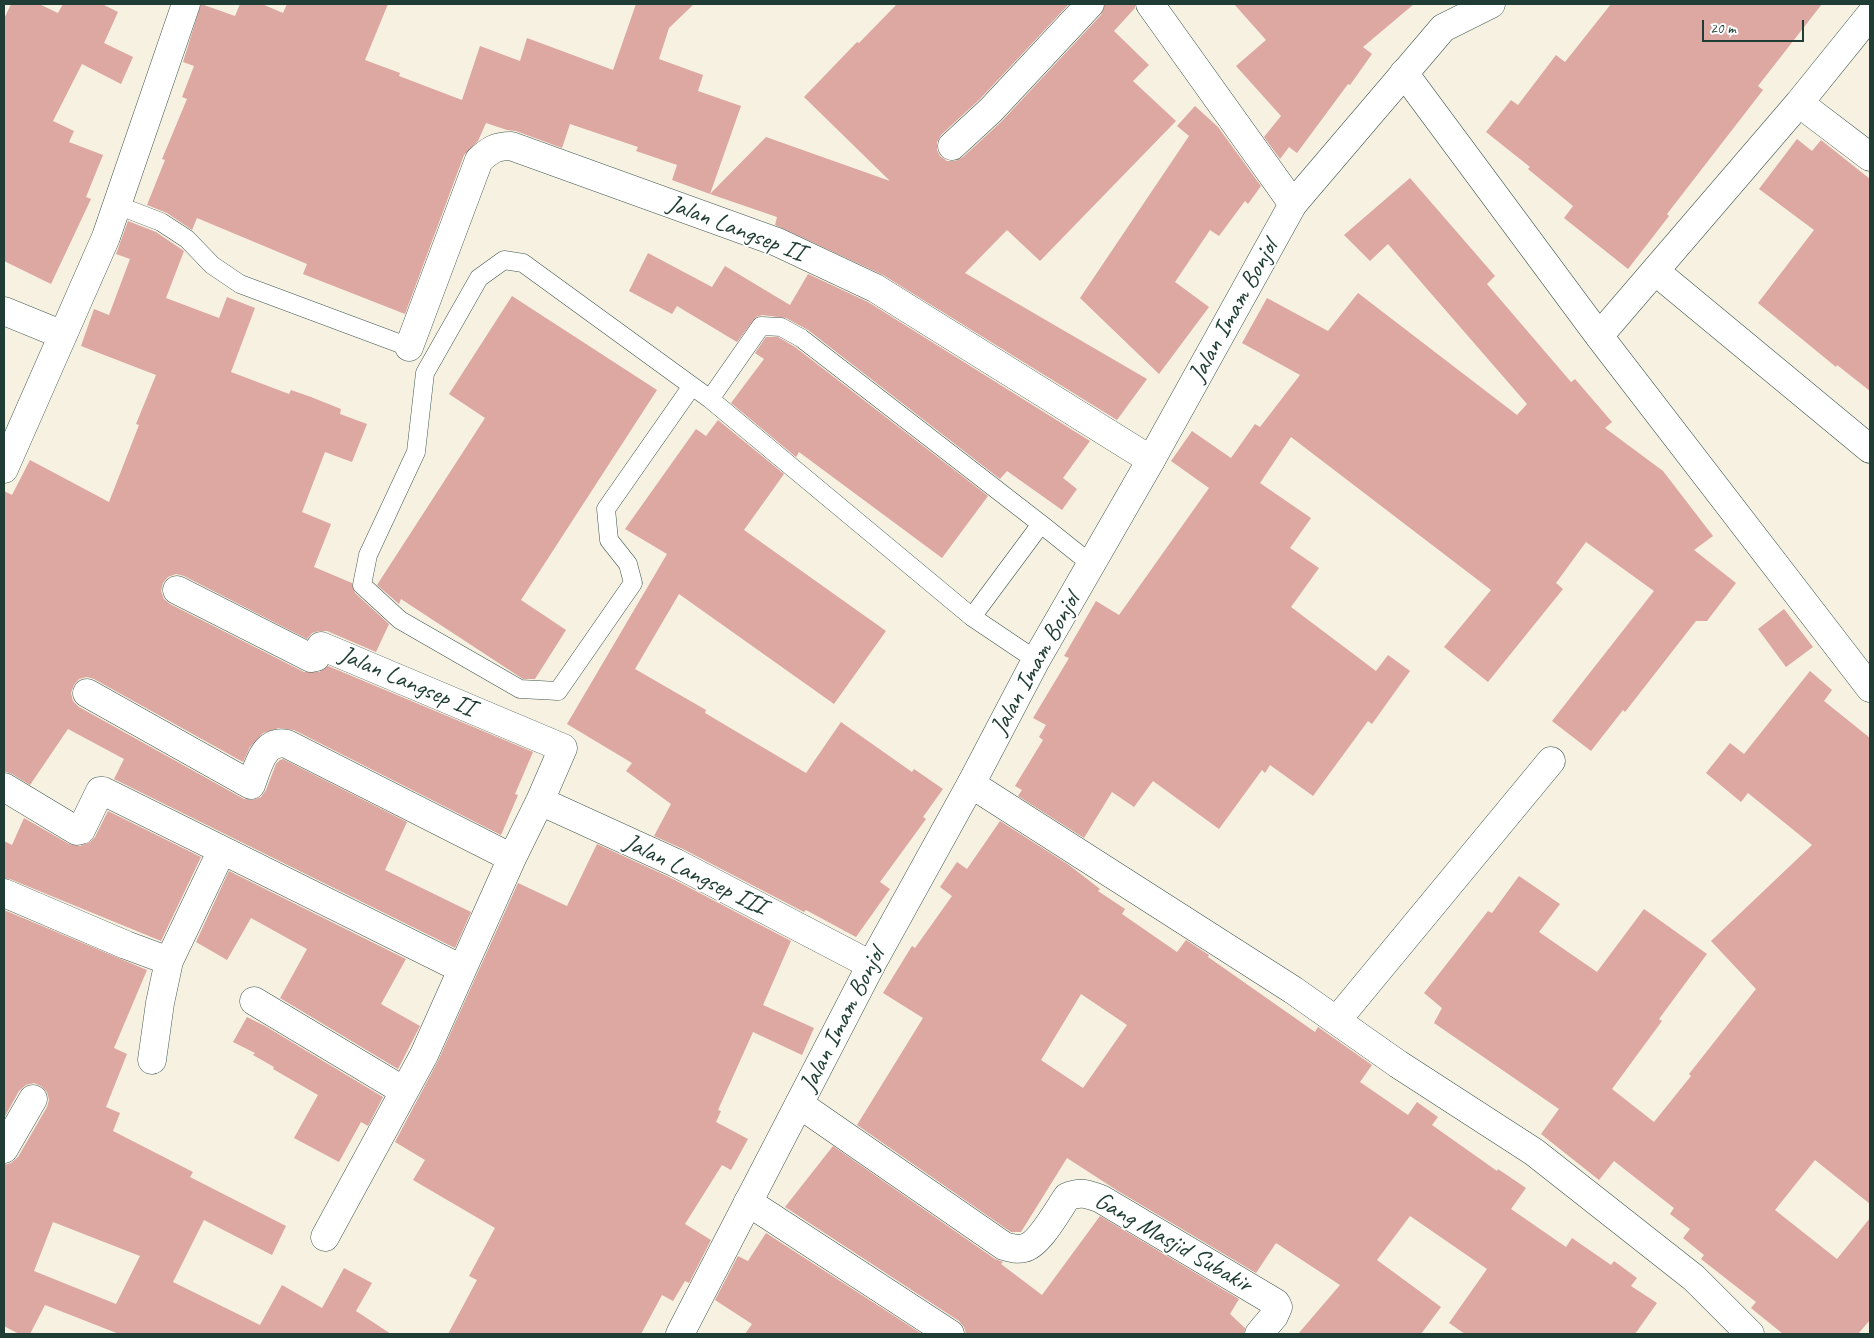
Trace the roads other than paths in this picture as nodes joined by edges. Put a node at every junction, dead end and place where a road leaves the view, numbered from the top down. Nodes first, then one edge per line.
1 (186, 4) edge
2 (1090, 4) edge
3 (1150, 4) edge
4 (1489, 5) edge
5 (1870, 15) edge
6 (1445, 16) edge
7 (1404, 73) junction
8 (1799, 103) junction
9 (952, 146) dead end
10 (1870, 157) edge
11 (1293, 204) junction
12 (117, 205) junction
13 (1655, 271) junction
14 (4, 311) edge
15 (63, 335) junction
16 (1599, 336) junction
17 (409, 347) joint
18 (692, 386) junction
19 (710, 399) junction
20 (1870, 449) edge
21 (1151, 460) junction
22 (4, 469) edge
23 (1041, 524) junction
24 (1091, 564) junction
25 (177, 590) dead end
26 (972, 617) junction
27 (1036, 660) junction
28 (1870, 688) edge
29 (87, 693) dead end
30 (1551, 760) dead end
31 (971, 784) junction
32 (4, 787) edge
33 (545, 789) junction
34 (222, 850) junction
35 (512, 858) junction
36 (4, 893) edge
37 (170, 961) junction
38 (871, 965) junction
39 (462, 969) junction
40 (254, 1001) dead end
41 (1337, 1020) junction
42 (152, 1060) dead end
43 (404, 1092) junction
44 (33, 1099) dead end
45 (799, 1104) junction
46 (4, 1149) edge
47 (748, 1202) junction
48 (325, 1237) dead end
49 (680, 1334) edge
50 (950, 1334) edge
51 (1259, 1334) edge
52 (1750, 1334) edge

1 - 12 street
2 - 9 street
3 - 11 street
4 - 6 street
5 - 8 street
6 - 7 street, Jalan Imam Bonjol
7 - 11 street, Jalan Imam Bonjol
7 - 16 street
8 - 10 street
8 - 13 street
11 - 21 street, Jalan Imam Bonjol
12 - 15 street
12 - 17 lane
13 - 16 street
13 - 20 street
14 - 15 street
15 - 22 street
16 - 28 street
17 - 21 street, Jalan Langsep II
18 - 18 lane
18 - 19 lane
19 - 23 lane
19 - 26 lane
21 - 24 street, Jalan Imam Bonjol
23 - 24 lane
23 - 26 lane
24 - 27 street, Jalan Imam Bonjol
25 - 33 street, Jalan Langsep II
26 - 27 lane
27 - 31 street, Jalan Imam Bonjol
29 - 35 street
30 - 41 street
31 - 38 street, Jalan Imam Bonjol
31 - 41 street
32 - 34 street
33 - 35 street
33 - 38 street, Jalan Langsep III
34 - 37 street
34 - 39 street
35 - 39 street
36 - 37 street
37 - 42 street
38 - 45 street, Jalan Imam Bonjol
39 - 43 street
40 - 43 street
41 - 52 street
43 - 48 street
44 - 46 street
45 - 47 street, Jalan Imam Bonjol
45 - 51 street, Gang Masjid Subakir
47 - 49 street, Jalan Imam Bonjol
47 - 50 street

